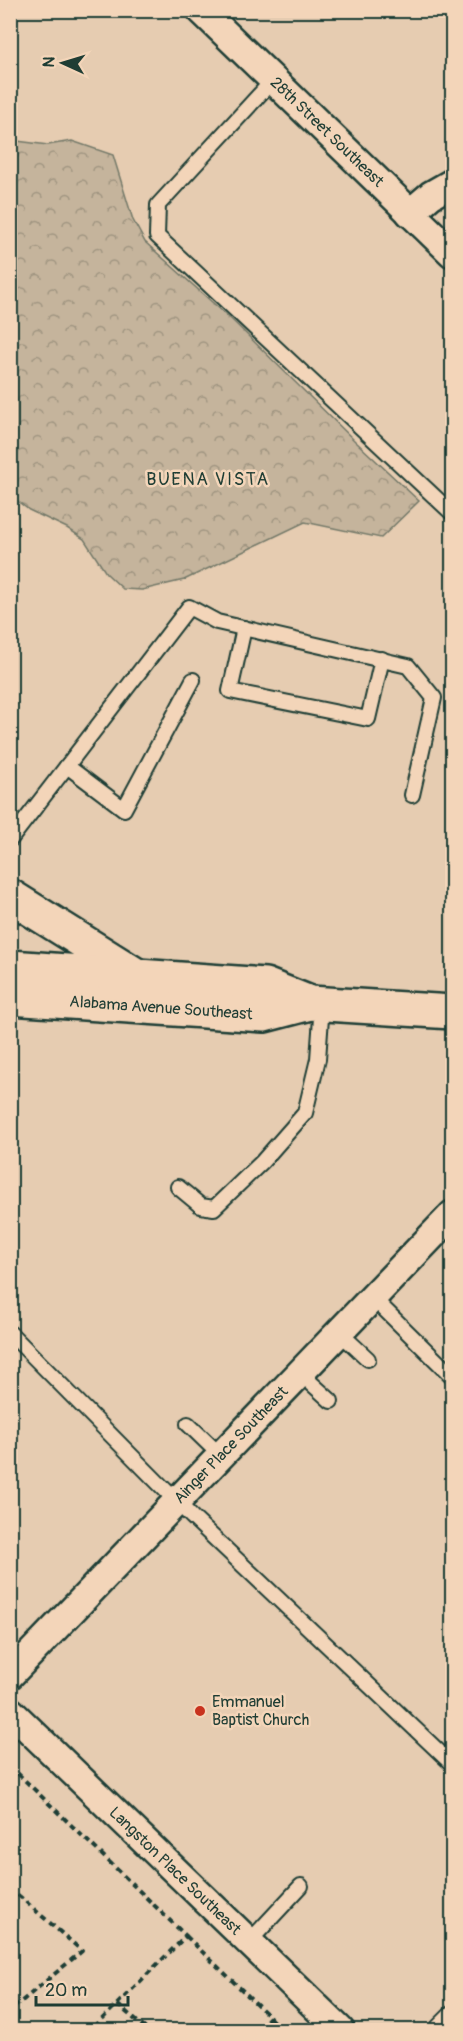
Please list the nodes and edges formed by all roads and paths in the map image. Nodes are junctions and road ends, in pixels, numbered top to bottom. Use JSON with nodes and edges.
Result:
{"nodes":[{"id":1,"x":201,"y":10,"type":"edge"},
{"id":2,"x":273,"y":80,"type":"junction"},
{"id":3,"x":453,"y":183,"type":"edge"},
{"id":4,"x":410,"y":213,"type":"junction"},
{"id":5,"x":453,"y":253,"type":"edge"},
{"id":6,"x":453,"y":513,"type":"edge"},
{"id":7,"x":244,"y":628,"type":"junction"},
{"id":8,"x":382,"y":659,"type":"junction"},
{"id":9,"x":192,"y":680,"type":"dead end"},
{"id":10,"x":67,"y":766,"type":"junction"},
{"id":11,"x":412,"y":795,"type":"dead end"},
{"id":12,"x":10,"y":840,"type":"edge"},
{"id":13,"x":10,"y":896,"type":"edge"},
{"id":14,"x":10,"y":967,"type":"edge"},
{"id":15,"x":137,"y":976,"type":"junction"},
{"id":16,"x":10,"y":998,"type":"edge"},
{"id":17,"x":316,"y":1003,"type":"junction"},
{"id":18,"x":453,"y":1012,"type":"edge"},
{"id":19,"x":178,"y":1187,"type":"dead end"},
{"id":20,"x":453,"y":1215,"type":"edge"},
{"id":21,"x":373,"y":1298,"type":"junction"},
{"id":22,"x":10,"y":1333,"type":"edge"},
{"id":23,"x":340,"y":1333,"type":"junction"},
{"id":24,"x":368,"y":1359,"type":"dead end"},
{"id":25,"x":300,"y":1373,"type":"junction"},
{"id":26,"x":453,"y":1376,"type":"edge"},
{"id":27,"x":331,"y":1401,"type":"dead end"},
{"id":28,"x":188,"y":1424,"type":"dead end"},
{"id":29,"x":221,"y":1456,"type":"junction"},
{"id":30,"x":177,"y":1502,"type":"junction"},
{"id":31,"x":10,"y":1675,"type":"edge"},
{"id":32,"x":10,"y":1711,"type":"edge"},
{"id":33,"x":453,"y":1764,"type":"edge"},
{"id":34,"x":10,"y":1766,"type":"edge"},
{"id":35,"x":301,"y":1886,"type":"dead end"},
{"id":36,"x":10,"y":1888,"type":"edge"},
{"id":37,"x":186,"y":1936,"type":"junction"},
{"id":38,"x":248,"y":1943,"type":"junction"},
{"id":39,"x":117,"y":2004,"type":"junction"},
{"id":40,"x":10,"y":2011,"type":"edge"},
{"id":41,"x":453,"y":2013,"type":"edge"},
{"id":42,"x":270,"y":2018,"type":"junction"},
{"id":43,"x":91,"y":2031,"type":"edge"},
{"id":44,"x":147,"y":2031,"type":"edge"},
{"id":45,"x":257,"y":2031,"type":"edge"},
{"id":46,"x":281,"y":2031,"type":"edge"},
{"id":47,"x":340,"y":2031,"type":"edge"},
{"id":48,"x":435,"y":2031,"type":"edge"}],
"edges":[{"from":1,"to":2,"type":"street","name":"28th Street Southeast"},
{"from":2,"to":4,"type":"street","name":"28th Street Southeast"},
{"from":2,"to":6,"type":"lane"},
{"from":3,"to":4,"type":"street"},
{"from":4,"to":5,"type":"street","name":"28th Street Southeast"},
{"from":7,"to":8,"type":"lane"},
{"from":7,"to":8,"type":"lane"},
{"from":7,"to":10,"type":"lane"},
{"from":8,"to":11,"type":"lane"},
{"from":9,"to":10,"type":"lane"},
{"from":10,"to":12,"type":"lane"},
{"from":13,"to":15,"type":"main road","name":"Alabama Avenue Southeast"},
{"from":14,"to":15,"type":"main road","name":"Alabama Avenue Southeast"},
{"from":15,"to":17,"type":"main road","name":"Alabama Avenue Southeast"},
{"from":16,"to":17,"type":"main road","name":"Alabama Avenue Southeast"},
{"from":17,"to":18,"type":"main road","name":"Alabama Avenue Southeast"},
{"from":17,"to":19,"type":"lane"},
{"from":20,"to":21,"type":"street","name":"Ainger Place Southeast"},
{"from":21,"to":23,"type":"street","name":"Ainger Place Southeast"},
{"from":21,"to":26,"type":"lane"},
{"from":22,"to":30,"type":"lane"},
{"from":23,"to":24,"type":"lane"},
{"from":23,"to":25,"type":"street","name":"Ainger Place Southeast"},
{"from":25,"to":27,"type":"lane"},
{"from":25,"to":29,"type":"street","name":"Ainger Place Southeast"},
{"from":28,"to":29,"type":"lane"},
{"from":29,"to":30,"type":"street","name":"Ainger Place Southeast"},
{"from":30,"to":31,"type":"street","name":"Ainger Place Southeast"},
{"from":30,"to":33,"type":"lane"},
{"from":32,"to":38,"type":"street","name":"Langston Place Southeast"},
{"from":34,"to":37,"type":"path"},
{"from":35,"to":38,"type":"lane"},
{"from":36,"to":40,"type":"path"},
{"from":37,"to":39,"type":"path"},
{"from":37,"to":42,"type":"path"},
{"from":38,"to":47,"type":"street","name":"Langston Place Southeast"},
{"from":39,"to":43,"type":"path"},
{"from":39,"to":44,"type":"path"},
{"from":41,"to":48,"type":"lane"},
{"from":42,"to":45,"type":"path"},
{"from":42,"to":46,"type":"path"}]}
